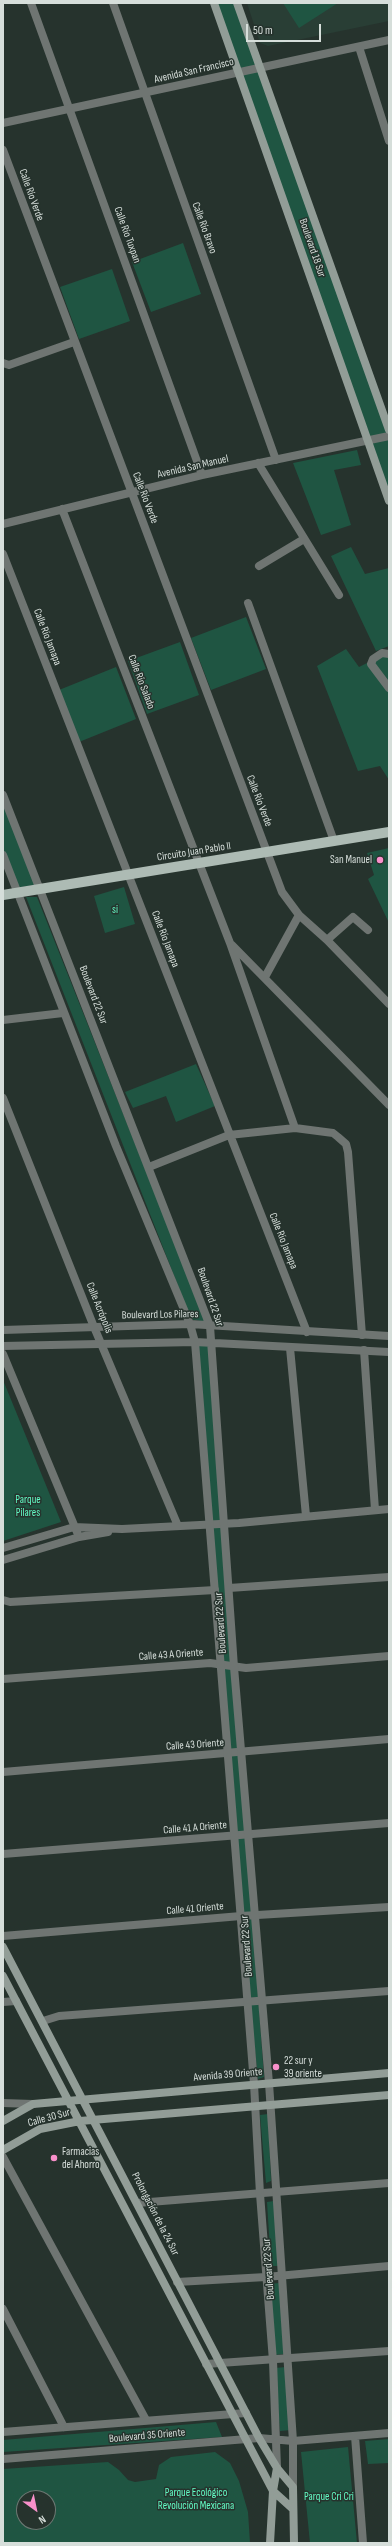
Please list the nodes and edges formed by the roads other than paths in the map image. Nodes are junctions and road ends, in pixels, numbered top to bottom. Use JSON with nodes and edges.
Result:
{"nodes":[{"id":1,"x":31,"y":3,"type":"edge"},
{"id":2,"x":113,"y":3,"type":"edge"},
{"id":3,"x":214,"y":3,"type":"edge"},
{"id":4,"x":237,"y":3,"type":"edge"},
{"id":5,"x":389,"y":40,"type":"edge"},
{"id":6,"x":359,"y":47,"type":"junction"},
{"id":7,"x":259,"y":67,"type":"junction"},
{"id":8,"x":238,"y":72,"type":"junction"},
{"id":9,"x":144,"y":93,"type":"junction"},
{"id":10,"x":69,"y":108,"type":"junction"},
{"id":11,"x":3,"y":123,"type":"edge"},
{"id":12,"x":389,"y":141,"type":"edge"},
{"id":13,"x":3,"y":150,"type":"edge"},
{"id":14,"x":74,"y":342,"type":"junction"},
{"id":15,"x":3,"y":364,"type":"edge"},
{"id":16,"x":389,"y":430,"type":"edge"},
{"id":17,"x":389,"y":436,"type":"edge"},
{"id":18,"x":369,"y":441,"type":"junction"},
{"id":19,"x":276,"y":460,"type":"junction"},
{"id":20,"x":258,"y":463,"type":"junction"},
{"id":21,"x":202,"y":475,"type":"junction"},
{"id":22,"x":131,"y":493,"type":"junction"},
{"id":23,"x":388,"y":498,"type":"edge"},
{"id":24,"x":62,"y":509,"type":"junction"},
{"id":25,"x":3,"y":524,"type":"edge"},
{"id":26,"x":304,"y":539,"type":"junction"},
{"id":27,"x":3,"y":554,"type":"edge"},
{"id":28,"x":259,"y":566,"type":"dead end"},
{"id":29,"x":338,"y":595,"type":"dead end"},
{"id":30,"x":248,"y":603,"type":"dead end"},
{"id":31,"x":389,"y":654,"type":"edge"},
{"id":32,"x":389,"y":688,"type":"edge"},
{"id":33,"x":3,"y":795,"type":"edge"},
{"id":34,"x":389,"y":832,"type":"edge"},
{"id":35,"x":334,"y":841,"type":"junction"},
{"id":36,"x":267,"y":853,"type":"junction"},
{"id":37,"x":3,"y":855,"type":"edge"},
{"id":38,"x":199,"y":863,"type":"junction"},
{"id":39,"x":128,"y":875,"type":"junction"},
{"id":40,"x":40,"y":890,"type":"junction"},
{"id":41,"x":18,"y":893,"type":"junction"},
{"id":42,"x":3,"y":895,"type":"edge"},
{"id":43,"x":299,"y":915,"type":"junction"},
{"id":44,"x":368,"y":930,"type":"dead end"},
{"id":45,"x":327,"y":940,"type":"junction"},
{"id":46,"x":230,"y":943,"type":"junction"},
{"id":47,"x":265,"y":977,"type":"junction"},
{"id":48,"x":389,"y":1004,"type":"edge"},
{"id":49,"x":63,"y":1013,"type":"junction"},
{"id":50,"x":3,"y":1020,"type":"edge"},
{"id":51,"x":3,"y":1098,"type":"edge"},
{"id":52,"x":389,"y":1105,"type":"edge"},
{"id":53,"x":295,"y":1128,"type":"junction"},
{"id":54,"x":229,"y":1136,"type":"junction"},
{"id":55,"x":148,"y":1167,"type":"junction"},
{"id":56,"x":190,"y":1324,"type":"junction"},
{"id":57,"x":210,"y":1326,"type":"junction"},
{"id":58,"x":94,"y":1327,"type":"junction"},
{"id":59,"x":3,"y":1330,"type":"edge"},
{"id":60,"x":307,"y":1332,"type":"junction"},
{"id":61,"x":362,"y":1335,"type":"junction"},
{"id":62,"x":389,"y":1336,"type":"edge"},
{"id":63,"x":195,"y":1342,"type":"junction"},
{"id":64,"x":212,"y":1342,"type":"junction"},
{"id":65,"x":101,"y":1343,"type":"junction"},
{"id":66,"x":3,"y":1346,"type":"edge"},
{"id":67,"x":290,"y":1348,"type":"junction"},
{"id":68,"x":364,"y":1350,"type":"junction"},
{"id":69,"x":389,"y":1352,"type":"edge"},
{"id":70,"x":3,"y":1354,"type":"edge"},
{"id":71,"x":389,"y":1509,"type":"edge"},
{"id":72,"x":375,"y":1510,"type":"junction"},
{"id":73,"x":306,"y":1516,"type":"junction"},
{"id":74,"x":225,"y":1524,"type":"junction"},
{"id":75,"x":210,"y":1525,"type":"junction"},
{"id":76,"x":178,"y":1526,"type":"junction"},
{"id":77,"x":74,"y":1527,"type":"junction"},
{"id":78,"x":122,"y":1529,"type":"junction"},
{"id":79,"x":79,"y":1537,"type":"junction"},
{"id":80,"x":3,"y":1548,"type":"edge"},
{"id":81,"x":3,"y":1560,"type":"edge"},
{"id":82,"x":389,"y":1577,"type":"edge"},
{"id":83,"x":229,"y":1588,"type":"junction"},
{"id":84,"x":215,"y":1590,"type":"junction"},
{"id":85,"x":3,"y":1600,"type":"edge"},
{"id":86,"x":389,"y":1656,"type":"edge"},
{"id":87,"x":220,"y":1664,"type":"junction"},
{"id":88,"x":234,"y":1666,"type":"junction"},
{"id":89,"x":3,"y":1679,"type":"edge"},
{"id":90,"x":389,"y":1739,"type":"edge"},
{"id":91,"x":243,"y":1753,"type":"junction"},
{"id":92,"x":228,"y":1754,"type":"junction"},
{"id":93,"x":3,"y":1772,"type":"edge"},
{"id":94,"x":389,"y":1823,"type":"edge"},
{"id":95,"x":249,"y":1835,"type":"junction"},
{"id":96,"x":234,"y":1836,"type":"junction"},
{"id":97,"x":3,"y":1854,"type":"edge"},
{"id":98,"x":389,"y":1907,"type":"edge"},
{"id":99,"x":256,"y":1915,"type":"junction"},
{"id":100,"x":241,"y":1916,"type":"junction"},
{"id":101,"x":3,"y":1936,"type":"edge"},
{"id":102,"x":3,"y":1947,"type":"edge"},
{"id":103,"x":3,"y":1976,"type":"edge"},
{"id":104,"x":389,"y":1991,"type":"edge"},
{"id":105,"x":262,"y":2000,"type":"junction"},
{"id":106,"x":16,"y":2001,"type":"junction"},
{"id":107,"x":247,"y":2001,"type":"junction"},
{"id":108,"x":3,"y":2002,"type":"edge"},
{"id":109,"x":42,"y":2021,"type":"junction"},
{"id":110,"x":389,"y":2073,"type":"edge"},
{"id":111,"x":269,"y":2083,"type":"junction"},
{"id":112,"x":254,"y":2084,"type":"junction"},
{"id":113,"x":389,"y":2095,"type":"edge"},
{"id":114,"x":83,"y":2099,"type":"junction"},
{"id":115,"x":70,"y":2101,"type":"junction"},
{"id":116,"x":3,"y":2103,"type":"edge"},
{"id":117,"x":33,"y":2104,"type":"junction"},
{"id":118,"x":270,"y":2105,"type":"junction"},
{"id":119,"x":255,"y":2106,"type":"junction"},
{"id":120,"x":94,"y":2119,"type":"junction"},
{"id":121,"x":3,"y":2121,"type":"edge"},
{"id":122,"x":80,"y":2121,"type":"junction"},
{"id":123,"x":3,"y":2150,"type":"edge"},
{"id":124,"x":3,"y":2157,"type":"edge"},
{"id":125,"x":389,"y":2183,"type":"edge"},
{"id":126,"x":275,"y":2192,"type":"junction"},
{"id":127,"x":260,"y":2194,"type":"junction"},
{"id":128,"x":137,"y":2203,"type":"junction"},
{"id":129,"x":389,"y":2266,"type":"edge"},
{"id":130,"x":281,"y":2276,"type":"junction"},
{"id":131,"x":266,"y":2277,"type":"junction"},
{"id":132,"x":177,"y":2282,"type":"junction"},
{"id":133,"x":3,"y":2309,"type":"edge"},
{"id":134,"x":389,"y":2351,"type":"edge"},
{"id":135,"x":273,"y":2360,"type":"junction"},
{"id":136,"x":287,"y":2360,"type":"junction"},
{"id":137,"x":220,"y":2363,"type":"junction"},
{"id":138,"x":206,"y":2364,"type":"junction"},
{"id":139,"x":246,"y":2413,"type":"junction"},
{"id":140,"x":232,"y":2415,"type":"junction"},
{"id":141,"x":146,"y":2420,"type":"junction"},
{"id":142,"x":64,"y":2427,"type":"junction"},
{"id":143,"x":3,"y":2432,"type":"edge"},
{"id":144,"x":389,"y":2434,"type":"edge"},
{"id":145,"x":355,"y":2436,"type":"junction"},
{"id":146,"x":245,"y":2438,"type":"junction"},
{"id":147,"x":259,"y":2438,"type":"junction"},
{"id":148,"x":277,"y":2439,"type":"junction"},
{"id":149,"x":293,"y":2441,"type":"junction"},
{"id":150,"x":3,"y":2459,"type":"edge"},
{"id":151,"x":278,"y":2468,"type":"junction"},
{"id":152,"x":293,"y":2486,"type":"junction"},
{"id":153,"x":273,"y":2491,"type":"junction"},
{"id":154,"x":294,"y":2509,"type":"junction"},
{"id":155,"x":270,"y":2543,"type":"edge"},
{"id":156,"x":294,"y":2543,"type":"edge"},
{"id":157,"x":363,"y":2543,"type":"edge"}],
"edges":[{"from":1,"to":10,"type":"street","name":"Calle Río Tuxpan"},
{"from":2,"to":9,"type":"street","name":"Calle Río Bravo"},
{"from":3,"to":8,"type":"main road","name":"Boulevard 18 Sur"},
{"from":4,"to":7,"type":"main road","name":"Boulevard 18 Sur"},
{"from":5,"to":6,"type":"street","name":"Avenida San Francisco"},
{"from":6,"to":7,"type":"street","name":"Avenida San Francisco"},
{"from":6,"to":12,"type":"street"},
{"from":7,"to":8,"type":"street","name":"Avenida San Francisco"},
{"from":7,"to":16,"type":"main road","name":"Boulevard 18 Sur"},
{"from":8,"to":9,"type":"street","name":"Avenida San Francisco"},
{"from":8,"to":18,"type":"main road","name":"Boulevard 18 Sur"},
{"from":9,"to":10,"type":"street","name":"Avenida San Francisco"},
{"from":9,"to":19,"type":"street","name":"Calle Río Bravo"},
{"from":10,"to":11,"type":"street","name":"Avenida San Francisco"},
{"from":10,"to":21,"type":"street","name":"Calle Río Tuxpan"},
{"from":13,"to":14,"type":"street","name":"Calle Río Verde"},
{"from":14,"to":15,"type":"street"},
{"from":14,"to":22,"type":"street","name":"Calle Río Verde"},
{"from":17,"to":18,"type":"street","name":"Avenida San Manuel"},
{"from":18,"to":19,"type":"street","name":"Avenida San Manuel"},
{"from":18,"to":23,"type":"main road","name":"Boulevard 18 Sur"},
{"from":19,"to":20,"type":"street","name":"Avenida San Manuel"},
{"from":20,"to":21,"type":"street","name":"Avenida San Manuel"},
{"from":20,"to":26,"type":"street"},
{"from":21,"to":22,"type":"street","name":"Avenida San Manuel"},
{"from":22,"to":24,"type":"street","name":"Avenida San Manuel"},
{"from":22,"to":36,"type":"street","name":"Calle Río Verde"},
{"from":24,"to":25,"type":"street","name":"Avenida San Manuel"},
{"from":24,"to":38,"type":"street","name":"Calle Río Salado"},
{"from":26,"to":28,"type":"street"},
{"from":26,"to":29,"type":"street"},
{"from":27,"to":39,"type":"street","name":"Calle Río Jamapa"},
{"from":30,"to":35,"type":"street"},
{"from":31,"to":32,"type":"street"},
{"from":33,"to":40,"type":"street","name":"Boulevard 22 Sur"},
{"from":34,"to":35,"type":"main road","name":"Circuito Juan Pablo II"},
{"from":35,"to":36,"type":"main road","name":"Circuito Juan Pablo II"},
{"from":36,"to":38,"type":"main road","name":"Circuito Juan Pablo II"},
{"from":36,"to":43,"type":"street","name":"Calle Río Verde"},
{"from":37,"to":41,"type":"street","name":"Boulevard 22 Sur"},
{"from":38,"to":39,"type":"main road","name":"Circuito Juan Pablo II"},
{"from":38,"to":46,"type":"street","name":"Calle Río Salado"},
{"from":39,"to":40,"type":"main road","name":"Circuito Juan Pablo II"},
{"from":39,"to":54,"type":"street","name":"Calle Río Jamapa"},
{"from":40,"to":41,"type":"main road","name":"Circuito Juan Pablo II"},
{"from":40,"to":55,"type":"street","name":"Boulevard 22 Sur"},
{"from":41,"to":42,"type":"main road","name":"Circuito Juan Pablo II"},
{"from":41,"to":49,"type":"street","name":"Boulevard 22 Sur"},
{"from":43,"to":45,"type":"street","name":"Calle Río Verde"},
{"from":43,"to":47,"type":"street"},
{"from":44,"to":45,"type":"street"},
{"from":45,"to":48,"type":"street","name":"Calle Río Verde"},
{"from":46,"to":47,"type":"street"},
{"from":46,"to":53,"type":"street"},
{"from":47,"to":52,"type":"street"},
{"from":49,"to":50,"type":"street"},
{"from":49,"to":56,"type":"street","name":"Boulevard 22 Sur"},
{"from":51,"to":58,"type":"street","name":"Calle Acrópolis"},
{"from":53,"to":54,"type":"street"},
{"from":53,"to":61,"type":"street"},
{"from":54,"to":55,"type":"street"},
{"from":54,"to":60,"type":"street","name":"Calle Río Jamapa"},
{"from":55,"to":57,"type":"street","name":"Boulevard 22 Sur"},
{"from":56,"to":57,"type":"street","name":"Boulevard Los Pilares"},
{"from":56,"to":58,"type":"street","name":"Boulevard Los Pilares"},
{"from":56,"to":63,"type":"street","name":"Boulevard 22 Sur"},
{"from":57,"to":60,"type":"street","name":"Boulevard Los Pilares"},
{"from":57,"to":64,"type":"street","name":"Boulevard 22 Sur"},
{"from":58,"to":59,"type":"street","name":"Boulevard Los Pilares"},
{"from":58,"to":65,"type":"street","name":"Calle Acrópolis"},
{"from":60,"to":61,"type":"street","name":"Boulevard Los Pilares"},
{"from":61,"to":62,"type":"street","name":"Boulevard Los Pilares"},
{"from":63,"to":64,"type":"street"},
{"from":63,"to":65,"type":"street"},
{"from":63,"to":75,"type":"street","name":"Boulevard 22 Sur"},
{"from":64,"to":67,"type":"street"},
{"from":64,"to":74,"type":"street","name":"Boulevard 22 Sur"},
{"from":65,"to":66,"type":"street"},
{"from":65,"to":76,"type":"street","name":"Calle Acrópolis"},
{"from":67,"to":68,"type":"street"},
{"from":67,"to":73,"type":"street"},
{"from":68,"to":69,"type":"street"},
{"from":68,"to":72,"type":"street"},
{"from":70,"to":77,"type":"street"},
{"from":71,"to":72,"type":"street"},
{"from":72,"to":73,"type":"street"},
{"from":73,"to":74,"type":"street"},
{"from":74,"to":75,"type":"street"},
{"from":74,"to":83,"type":"street","name":"Boulevard 22 Sur"},
{"from":75,"to":76,"type":"street"},
{"from":75,"to":84,"type":"street","name":"Boulevard 22 Sur"},
{"from":76,"to":78,"type":"street"},
{"from":77,"to":78,"type":"street"},
{"from":77,"to":79,"type":"street"},
{"from":77,"to":80,"type":"street"},
{"from":78,"to":79,"type":"street"},
{"from":79,"to":81,"type":"street"},
{"from":82,"to":83,"type":"street"},
{"from":83,"to":88,"type":"street","name":"Boulevard 22 Sur"},
{"from":84,"to":85,"type":"street"},
{"from":84,"to":87,"type":"street","name":"Boulevard 22 Sur"},
{"from":86,"to":88,"type":"street","name":"Calle 43 A Oriente"},
{"from":87,"to":88,"type":"street","name":"Calle 43 A Oriente"},
{"from":87,"to":89,"type":"street","name":"Calle 43 A Oriente"},
{"from":87,"to":92,"type":"street","name":"Boulevard 22 Sur"},
{"from":88,"to":91,"type":"street","name":"Boulevard 22 Sur"},
{"from":90,"to":91,"type":"street","name":"Calle 43 Oriente"},
{"from":91,"to":92,"type":"street","name":"Calle 43 Oriente"},
{"from":91,"to":95,"type":"street","name":"Boulevard 22 Sur"},
{"from":92,"to":93,"type":"street","name":"Calle 43 Oriente"},
{"from":92,"to":96,"type":"street","name":"Boulevard 22 Sur"},
{"from":94,"to":95,"type":"street","name":"Calle 41 A Oriente"},
{"from":95,"to":96,"type":"street","name":"Calle 41 A Oriente"},
{"from":95,"to":99,"type":"street","name":"Boulevard 22 Sur"},
{"from":96,"to":97,"type":"street","name":"Calle 41 A Oriente"},
{"from":96,"to":100,"type":"street","name":"Boulevard 22 Sur"},
{"from":98,"to":99,"type":"street","name":"Calle 41 Oriente"},
{"from":99,"to":100,"type":"street","name":"Calle 41 Oriente"},
{"from":99,"to":105,"type":"street","name":"Boulevard 22 Sur"},
{"from":100,"to":101,"type":"street","name":"Calle 41 Oriente"},
{"from":100,"to":107,"type":"street","name":"Boulevard 22 Sur"},
{"from":102,"to":109,"type":"main road","name":"Prolongación de la 24 Sur"},
{"from":103,"to":106,"type":"main road"},
{"from":104,"to":105,"type":"street"},
{"from":105,"to":107,"type":"street"},
{"from":105,"to":111,"type":"street","name":"Boulevard 22 Sur"},
{"from":106,"to":108,"type":"street"},
{"from":106,"to":115,"type":"main road"},
{"from":107,"to":109,"type":"street"},
{"from":107,"to":112,"type":"street","name":"Boulevard 22 Sur"},
{"from":109,"to":114,"type":"main road","name":"Prolongación de la 24 Sur"},
{"from":110,"to":111,"type":"main road","name":"Avenida 39 Oriente"},
{"from":111,"to":112,"type":"main road","name":"Avenida 39 Oriente"},
{"from":111,"to":118,"type":"street","name":"Boulevard 22 Sur"},
{"from":112,"to":114,"type":"main road","name":"Avenida 39 Oriente"},
{"from":112,"to":119,"type":"street","name":"Boulevard 22 Sur"},
{"from":113,"to":118,"type":"main road"},
{"from":114,"to":115,"type":"main road","name":"Avenida 39 Oriente"},
{"from":114,"to":120,"type":"main road","name":"Prolongación de la 24 Sur"},
{"from":115,"to":117,"type":"main road","name":"Calle 30 Sur"},
{"from":115,"to":122,"type":"main road"},
{"from":116,"to":117,"type":"street"},
{"from":117,"to":121,"type":"main road","name":"Calle 30 Sur"},
{"from":118,"to":119,"type":"main road"},
{"from":118,"to":126,"type":"street","name":"Boulevard 22 Sur"},
{"from":119,"to":120,"type":"main road"},
{"from":119,"to":127,"type":"street","name":"Boulevard 22 Sur"},
{"from":120,"to":122,"type":"main road"},
{"from":120,"to":128,"type":"main road","name":"Prolongación de la 24 Sur"},
{"from":122,"to":123,"type":"main road","name":"Calle 30 Sur"},
{"from":122,"to":138,"type":"main road"},
{"from":124,"to":141,"type":"street"},
{"from":125,"to":126,"type":"street"},
{"from":126,"to":127,"type":"street"},
{"from":126,"to":130,"type":"street","name":"Boulevard 22 Sur"},
{"from":127,"to":128,"type":"street"},
{"from":127,"to":131,"type":"street","name":"Boulevard 22 Sur"},
{"from":128,"to":132,"type":"main road","name":"Prolongación de la 24 Sur"},
{"from":129,"to":130,"type":"street"},
{"from":130,"to":131,"type":"street"},
{"from":130,"to":136,"type":"street","name":"Boulevard 22 Sur"},
{"from":131,"to":132,"type":"street"},
{"from":131,"to":135,"type":"street","name":"Boulevard 22 Sur"},
{"from":132,"to":137,"type":"main road","name":"Prolongación de la 24 Sur"},
{"from":133,"to":142,"type":"street"},
{"from":134,"to":136,"type":"street"},
{"from":135,"to":136,"type":"street"},
{"from":135,"to":137,"type":"street"},
{"from":135,"to":148,"type":"street","name":"Boulevard 22 Sur"},
{"from":136,"to":149,"type":"street","name":"Boulevard 22 Sur"},
{"from":137,"to":138,"type":"street"},
{"from":137,"to":139,"type":"main road","name":"Prolongación de la 24 Sur"},
{"from":138,"to":140,"type":"main road"},
{"from":139,"to":140,"type":"street","name":"Boulevard 35 Oriente"},
{"from":139,"to":147,"type":"main road","name":"Prolongación de la 24 Sur"},
{"from":140,"to":141,"type":"street","name":"Boulevard 35 Oriente"},
{"from":140,"to":146,"type":"main road"},
{"from":141,"to":142,"type":"street","name":"Boulevard 35 Oriente"},
{"from":142,"to":143,"type":"street","name":"Boulevard 35 Oriente"},
{"from":144,"to":145,"type":"street","name":"Boulevard 35 Oriente"},
{"from":145,"to":149,"type":"street","name":"Boulevard 35 Oriente"},
{"from":145,"to":157,"type":"street"},
{"from":146,"to":147,"type":"street","name":"Boulevard 35 Oriente"},
{"from":146,"to":150,"type":"street","name":"Boulevard 35 Oriente"},
{"from":146,"to":153,"type":"main road"},
{"from":147,"to":148,"type":"street","name":"Boulevard 35 Oriente"},
{"from":147,"to":151,"type":"main road","name":"Prolongación de la 24 Sur"},
{"from":148,"to":149,"type":"street","name":"Boulevard 35 Oriente"},
{"from":148,"to":151,"type":"street","name":"Boulevard 22 Sur"},
{"from":149,"to":152,"type":"street","name":"Boulevard 22 Sur"},
{"from":151,"to":152,"type":"main road","name":"Prolongación de la 24 Sur"},
{"from":151,"to":153,"type":"main road","name":"Boulevard 22 Sur"},
{"from":152,"to":154,"type":"main road"},
{"from":153,"to":154,"type":"main road"},
{"from":153,"to":155,"type":"main road","name":"Boulevard 22 Sur"},
{"from":154,"to":156,"type":"main road"}]}
